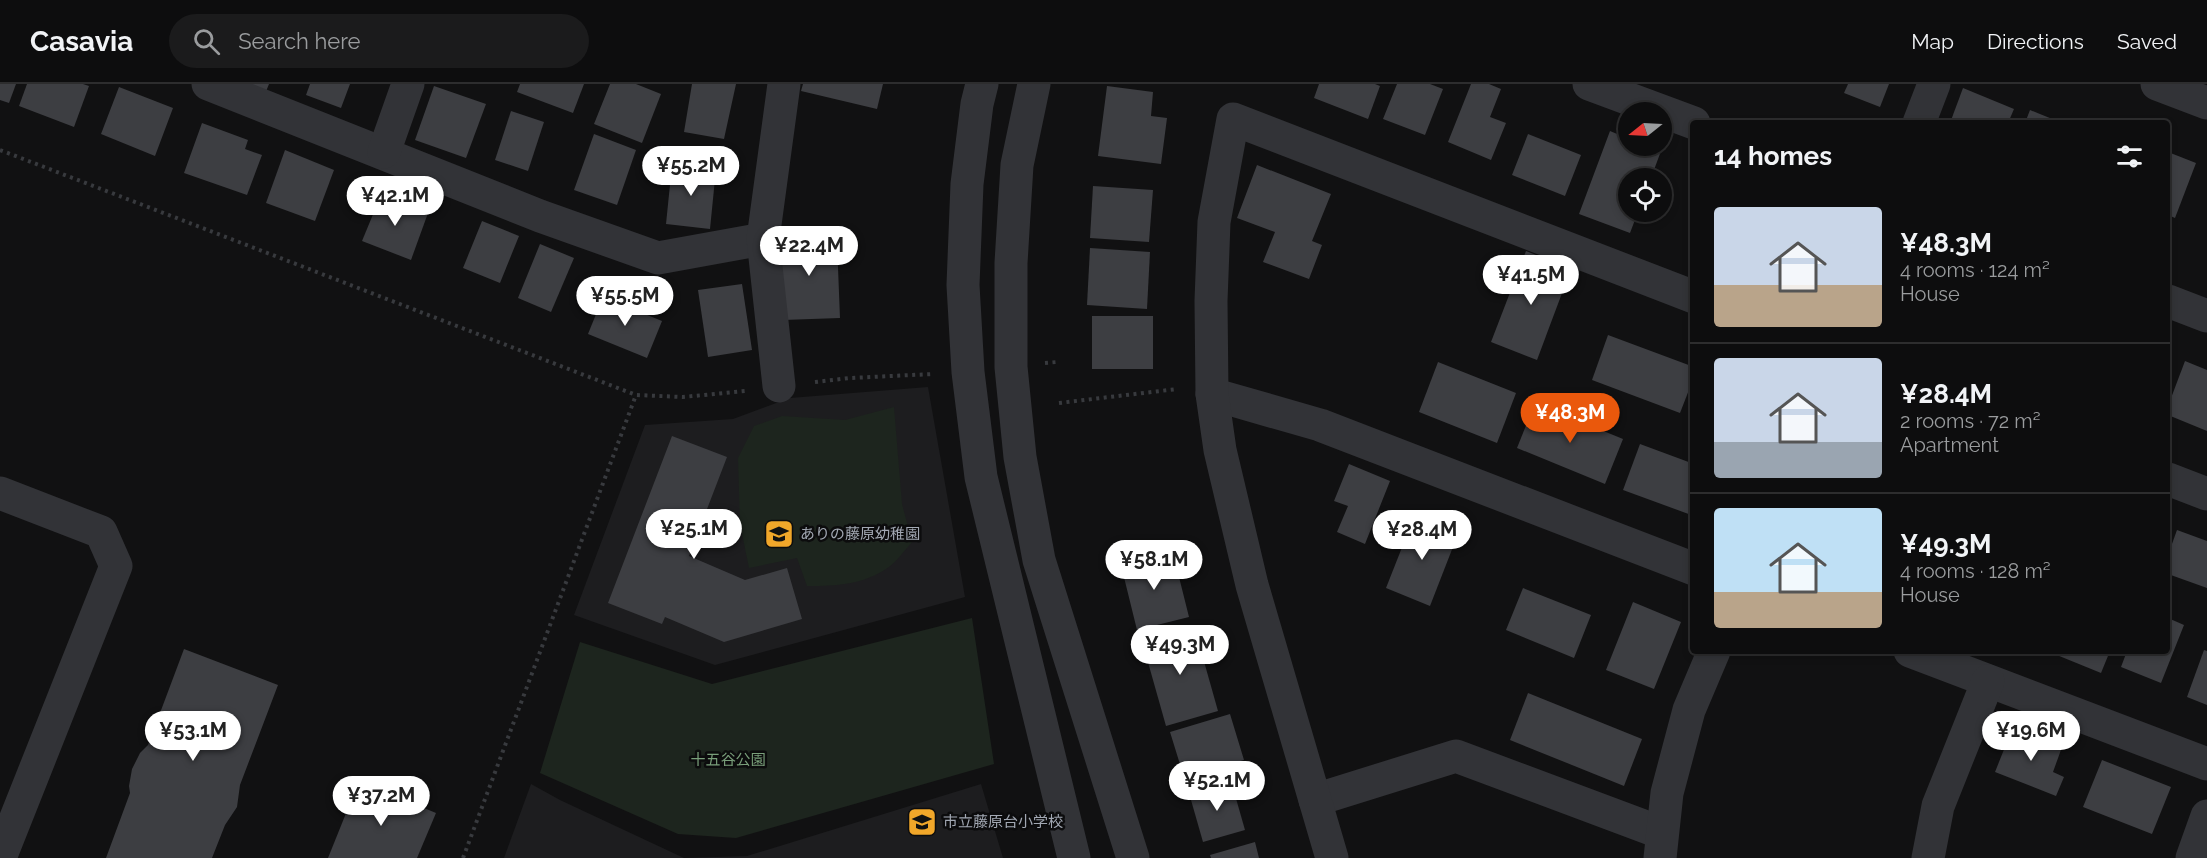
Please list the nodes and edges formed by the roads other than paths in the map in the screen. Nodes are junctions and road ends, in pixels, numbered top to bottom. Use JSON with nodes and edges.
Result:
{"nodes":[{"id":1,"x":208,"y":84,"type":"edge"},
{"id":2,"x":408,"y":84,"type":"edge"},
{"id":3,"x":784,"y":84,"type":"edge"},
{"id":4,"x":982,"y":84,"type":"edge"},
{"id":5,"x":1034,"y":84,"type":"edge"},
{"id":6,"x":1589,"y":84,"type":"edge"},
{"id":7,"x":1934,"y":84,"type":"edge"},
{"id":8,"x":2157,"y":84,"type":"edge"},
{"id":9,"x":2207,"y":103,"type":"edge"},
{"id":10,"x":1920,"y":120,"type":"edge"},
{"id":11,"x":1690,"y":122,"type":"edge"},
{"id":12,"x":384,"y":152,"type":"junction"},
{"id":13,"x":763,"y":239,"type":"junction"},
{"id":14,"x":1690,"y":295,"type":"edge"},
{"id":15,"x":2170,"y":302,"type":"edge"},
{"id":16,"x":2207,"y":316,"type":"edge"},
{"id":17,"x":779,"y":386,"type":"road end"},
{"id":18,"x":1212,"y":394,"type":"junction"},
{"id":19,"x":2170,"y":480,"type":"edge"},
{"id":20,"x":0,"y":493,"type":"edge"},
{"id":21,"x":2207,"y":494,"type":"edge"},
{"id":22,"x":1690,"y":567,"type":"edge"},
{"id":23,"x":1713,"y":654,"type":"edge"},
{"id":24,"x":1918,"y":654,"type":"edge"},
{"id":25,"x":1988,"y":681,"type":"junction"},
{"id":26,"x":2207,"y":764,"type":"edge"},
{"id":27,"x":1315,"y":800,"type":"junction"},
{"id":28,"x":2207,"y":816,"type":"edge"},
{"id":29,"x":1661,"y":845,"type":"edge"},
{"id":30,"x":0,"y":858,"type":"edge"},
{"id":31,"x":1074,"y":858,"type":"edge"},
{"id":32,"x":1133,"y":858,"type":"edge"},
{"id":33,"x":1332,"y":858,"type":"edge"},
{"id":34,"x":1928,"y":858,"type":"edge"},
{"id":35,"x":2192,"y":858,"type":"edge"}],
"edges":[{"from":1,"to":12,"type":"street"},
{"from":2,"to":12,"type":"street"},
{"from":3,"to":13,"type":"street"},
{"from":4,"to":31,"type":"street"},
{"from":5,"to":32,"type":"street"},
{"from":6,"to":11,"type":"street"},
{"from":7,"to":10,"type":"street"},
{"from":8,"to":9,"type":"street"},
{"from":12,"to":13,"type":"street"},
{"from":13,"to":17,"type":"street"},
{"from":14,"to":18,"type":"street"},
{"from":15,"to":16,"type":"street"},
{"from":18,"to":22,"type":"street"},
{"from":18,"to":27,"type":"street"},
{"from":19,"to":21,"type":"street"},
{"from":20,"to":30,"type":"street"},
{"from":23,"to":29,"type":"street"},
{"from":24,"to":25,"type":"street"},
{"from":25,"to":26,"type":"street"},
{"from":25,"to":34,"type":"street"},
{"from":27,"to":29,"type":"street"},
{"from":27,"to":33,"type":"street"},
{"from":28,"to":35,"type":"street"}]}
